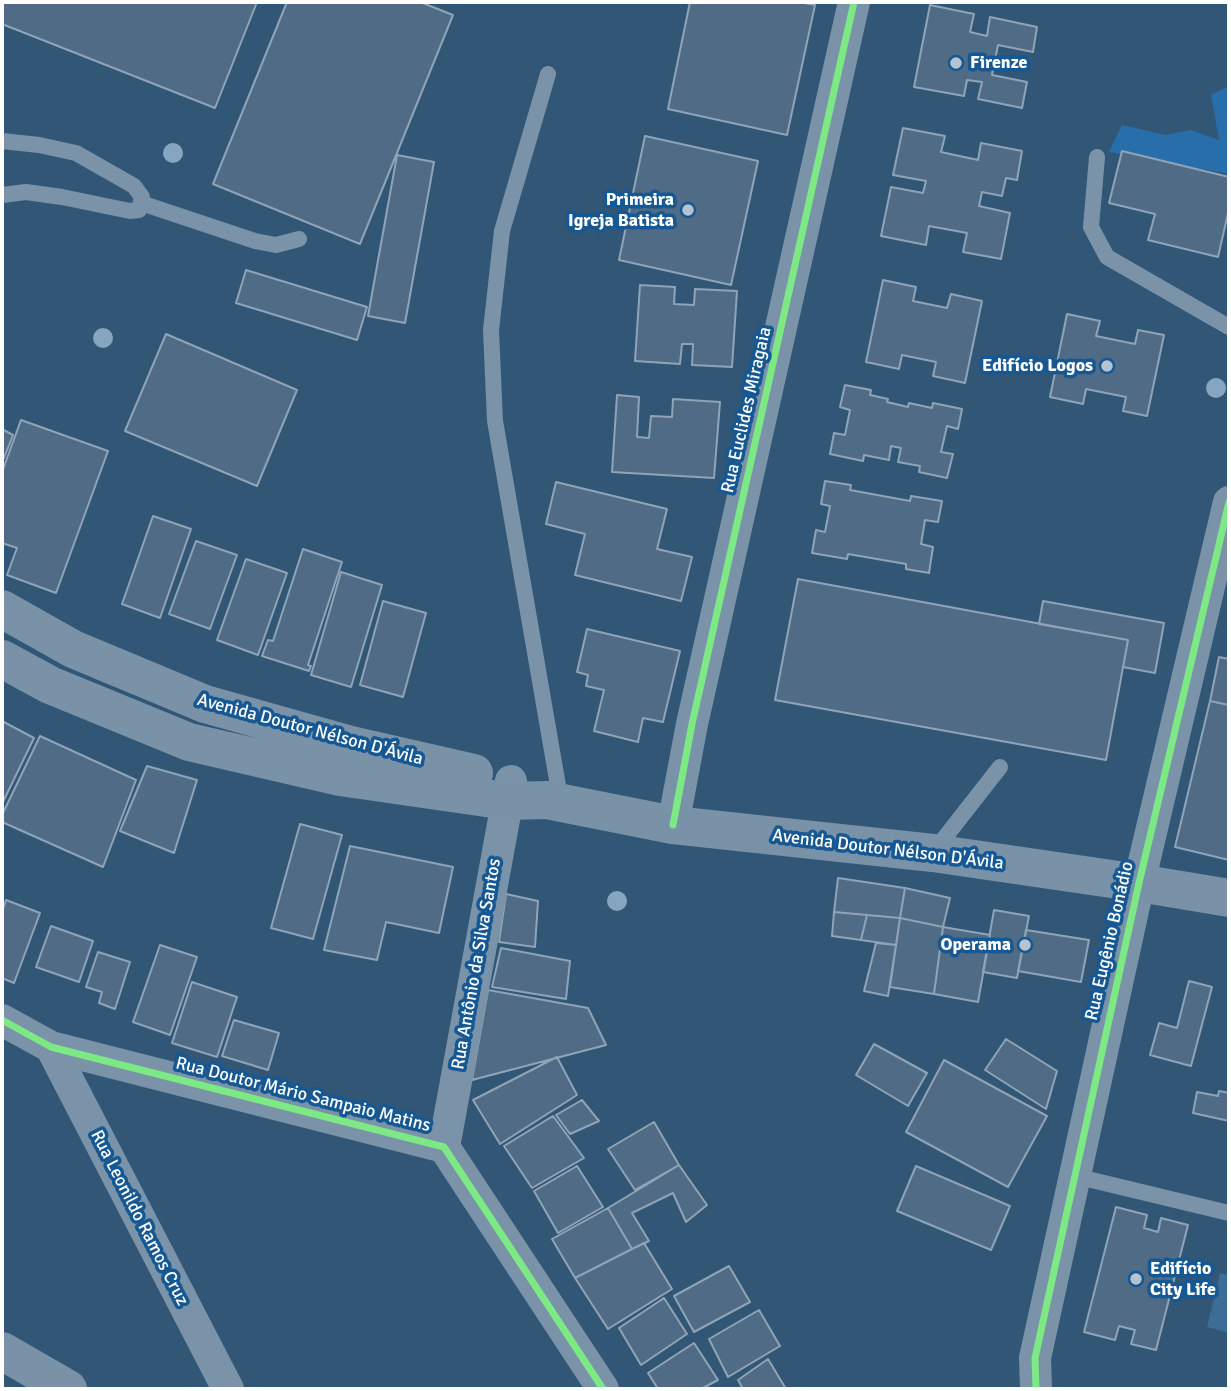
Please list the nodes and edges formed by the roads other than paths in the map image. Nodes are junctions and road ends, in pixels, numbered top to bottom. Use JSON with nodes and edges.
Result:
{"nodes":[{"id":1,"x":855,"y":2,"type":"edge"},
{"id":2,"x":548,"y":74,"type":"dead end"},
{"id":3,"x":2,"y":141,"type":"edge"},
{"id":4,"x":1097,"y":157,"type":"dead end"},
{"id":5,"x":2,"y":195,"type":"edge"},
{"id":6,"x":141,"y":203,"type":"junction"},
{"id":7,"x":299,"y":240,"type":"dead end"},
{"id":8,"x":1229,"y":327,"type":"edge"},
{"id":9,"x":1229,"y":502,"type":"edge"},
{"id":10,"x":2,"y":610,"type":"edge"},
{"id":11,"x":2,"y":659,"type":"edge"},
{"id":12,"x":1000,"y":767,"type":"dead end"},
{"id":13,"x":509,"y":791,"type":"junction"},
{"id":14,"x":554,"y":801,"type":"junction"},
{"id":15,"x":673,"y":825,"type":"junction"},
{"id":16,"x":933,"y":853,"type":"junction"},
{"id":17,"x":1139,"y":883,"type":"junction"},
{"id":18,"x":1229,"y":898,"type":"edge"},
{"id":19,"x":2,"y":1020,"type":"edge"},
{"id":20,"x":51,"y":1047,"type":"junction"},
{"id":21,"x":444,"y":1147,"type":"junction"},
{"id":22,"x":1075,"y":1176,"type":"junction"},
{"id":23,"x":1229,"y":1213,"type":"edge"},
{"id":24,"x":2,"y":1351,"type":"edge"},
{"id":25,"x":68,"y":1389,"type":"edge"},
{"id":26,"x":228,"y":1389,"type":"edge"},
{"id":27,"x":603,"y":1389,"type":"edge"},
{"id":28,"x":1036,"y":1389,"type":"edge"}],
"edges":[{"from":1,"to":15,"type":"street","name":"Rua Euclides Miragaia"},
{"from":2,"to":14,"type":"lane"},
{"from":3,"to":6,"type":"lane"},
{"from":4,"to":8,"type":"lane"},
{"from":5,"to":6,"type":"lane"},
{"from":6,"to":7,"type":"lane"},
{"from":9,"to":17,"type":"street","name":"Rua Eugênio Bonádio"},
{"from":10,"to":13,"type":"main road","name":"Avenida Doutor Nélson D'Ávila"},
{"from":11,"to":13,"type":"main road","name":"Avenida Doutor Nélson D'Ávila"},
{"from":12,"to":16,"type":"lane"},
{"from":13,"to":14,"type":"main road","name":"Avenida Doutor Nélson D'Ávila"},
{"from":13,"to":21,"type":"street","name":"Rua Antônio da Silva Santos"},
{"from":14,"to":15,"type":"main road","name":"Avenida Doutor Nélson D'Ávila"},
{"from":15,"to":16,"type":"main road","name":"Avenida Doutor Nélson D'Ávila"},
{"from":16,"to":17,"type":"main road","name":"Avenida Doutor Nélson D'Ávila"},
{"from":17,"to":18,"type":"main road","name":"Avenida Doutor Nélson D'Ávila"},
{"from":17,"to":22,"type":"street","name":"Rua Eugênio Bonádio"},
{"from":19,"to":20,"type":"street","name":"Rua Doutor Mário Sampaio Matins"},
{"from":20,"to":21,"type":"street","name":"Rua Doutor Mário Sampaio Matins"},
{"from":20,"to":26,"type":"street","name":"Rua Leonildo Ramos Cruz"},
{"from":21,"to":27,"type":"street","name":"Rua Doutor Mário Sampaio Matins"},
{"from":22,"to":23,"type":"lane"},
{"from":22,"to":28,"type":"street","name":"Rua Eugênio Bonádio"},
{"from":24,"to":25,"type":"highway"}]}
